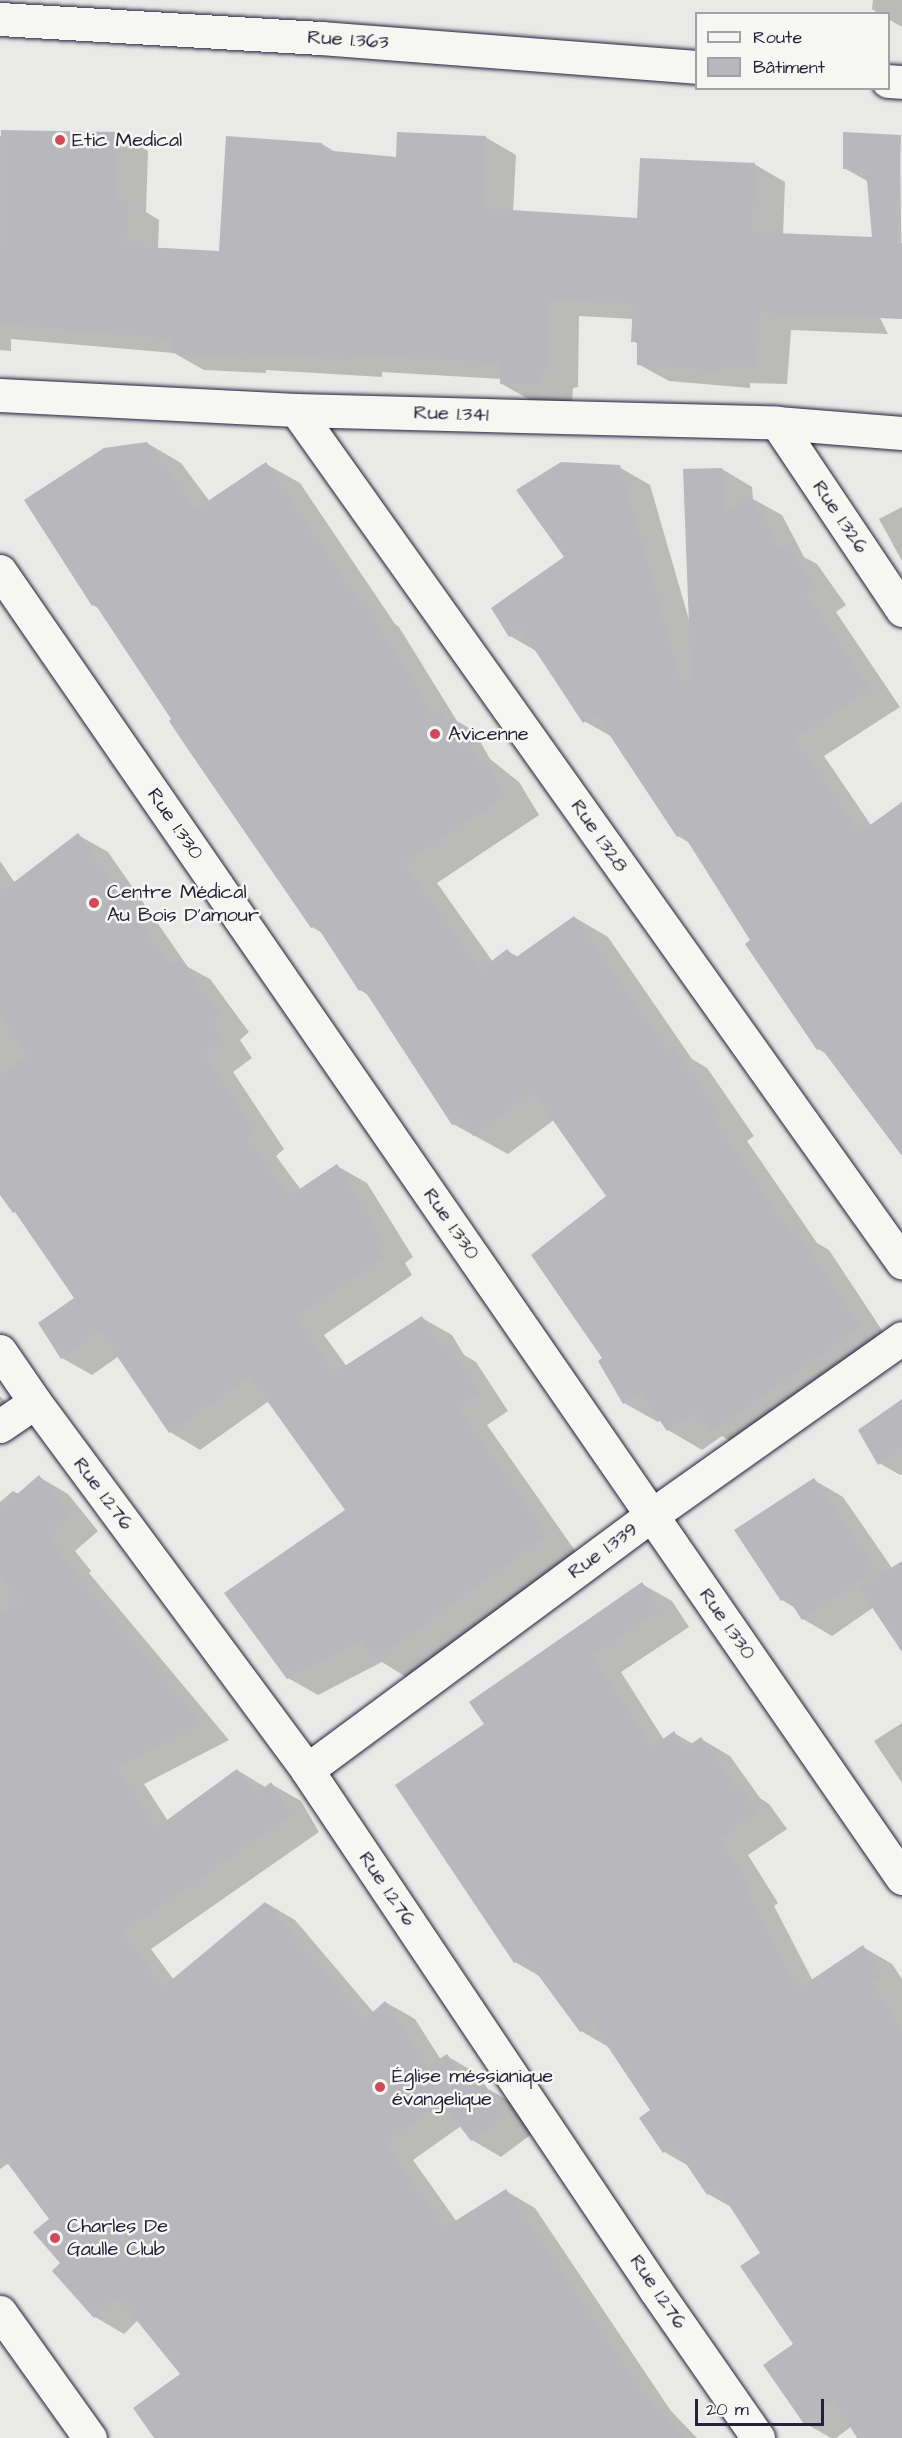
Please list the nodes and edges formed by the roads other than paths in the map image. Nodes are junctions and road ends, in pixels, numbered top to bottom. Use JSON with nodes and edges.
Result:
{"nodes":[{"id":1,"x":0,"y":19,"type":"edge"},
{"id":2,"x":695,"y":67,"type":"edge"},
{"id":3,"x":0,"y":395,"type":"edge"},
{"id":4,"x":296,"y":410,"type":"junction"},
{"id":5,"x":777,"y":423,"type":"junction"},
{"id":6,"x":902,"y":432,"type":"edge"},
{"id":7,"x":0,"y":571,"type":"edge"},
{"id":8,"x":902,"y":610,"type":"edge"},
{"id":9,"x":902,"y":1262,"type":"edge"},
{"id":10,"x":902,"y":1338,"type":"edge"},
{"id":11,"x":0,"y":1351,"type":"edge"},
{"id":12,"x":35,"y":1402,"type":"junction"},
{"id":13,"x":0,"y":1426,"type":"edge"},
{"id":14,"x":652,"y":1515,"type":"junction"},
{"id":15,"x":307,"y":1770,"type":"junction"},
{"id":16,"x":902,"y":1878,"type":"edge"},
{"id":17,"x":0,"y":2312,"type":"edge"},
{"id":18,"x":90,"y":2438,"type":"edge"},
{"id":19,"x":758,"y":2438,"type":"edge"}],
"edges":[{"from":1,"to":2,"type":"street","name":"Rue 1.363"},
{"from":3,"to":4,"type":"street","name":"Rue 1.341"},
{"from":4,"to":5,"type":"street","name":"Rue 1.341"},
{"from":4,"to":9,"type":"street","name":"Rue 1.328"},
{"from":5,"to":6,"type":"street","name":"Rue 1.341"},
{"from":5,"to":8,"type":"street","name":"Rue 1.326"},
{"from":7,"to":14,"type":"street","name":"Rue 1.330"},
{"from":10,"to":14,"type":"street","name":"Rue 1.339"},
{"from":11,"to":12,"type":"street","name":"Rue 1.276"},
{"from":12,"to":13,"type":"street"},
{"from":12,"to":15,"type":"street","name":"Rue 1.276"},
{"from":14,"to":15,"type":"street","name":"Rue 1.339"},
{"from":14,"to":16,"type":"street","name":"Rue 1.330"},
{"from":15,"to":19,"type":"street","name":"Rue 1.276"},
{"from":17,"to":18,"type":"street"}]}
